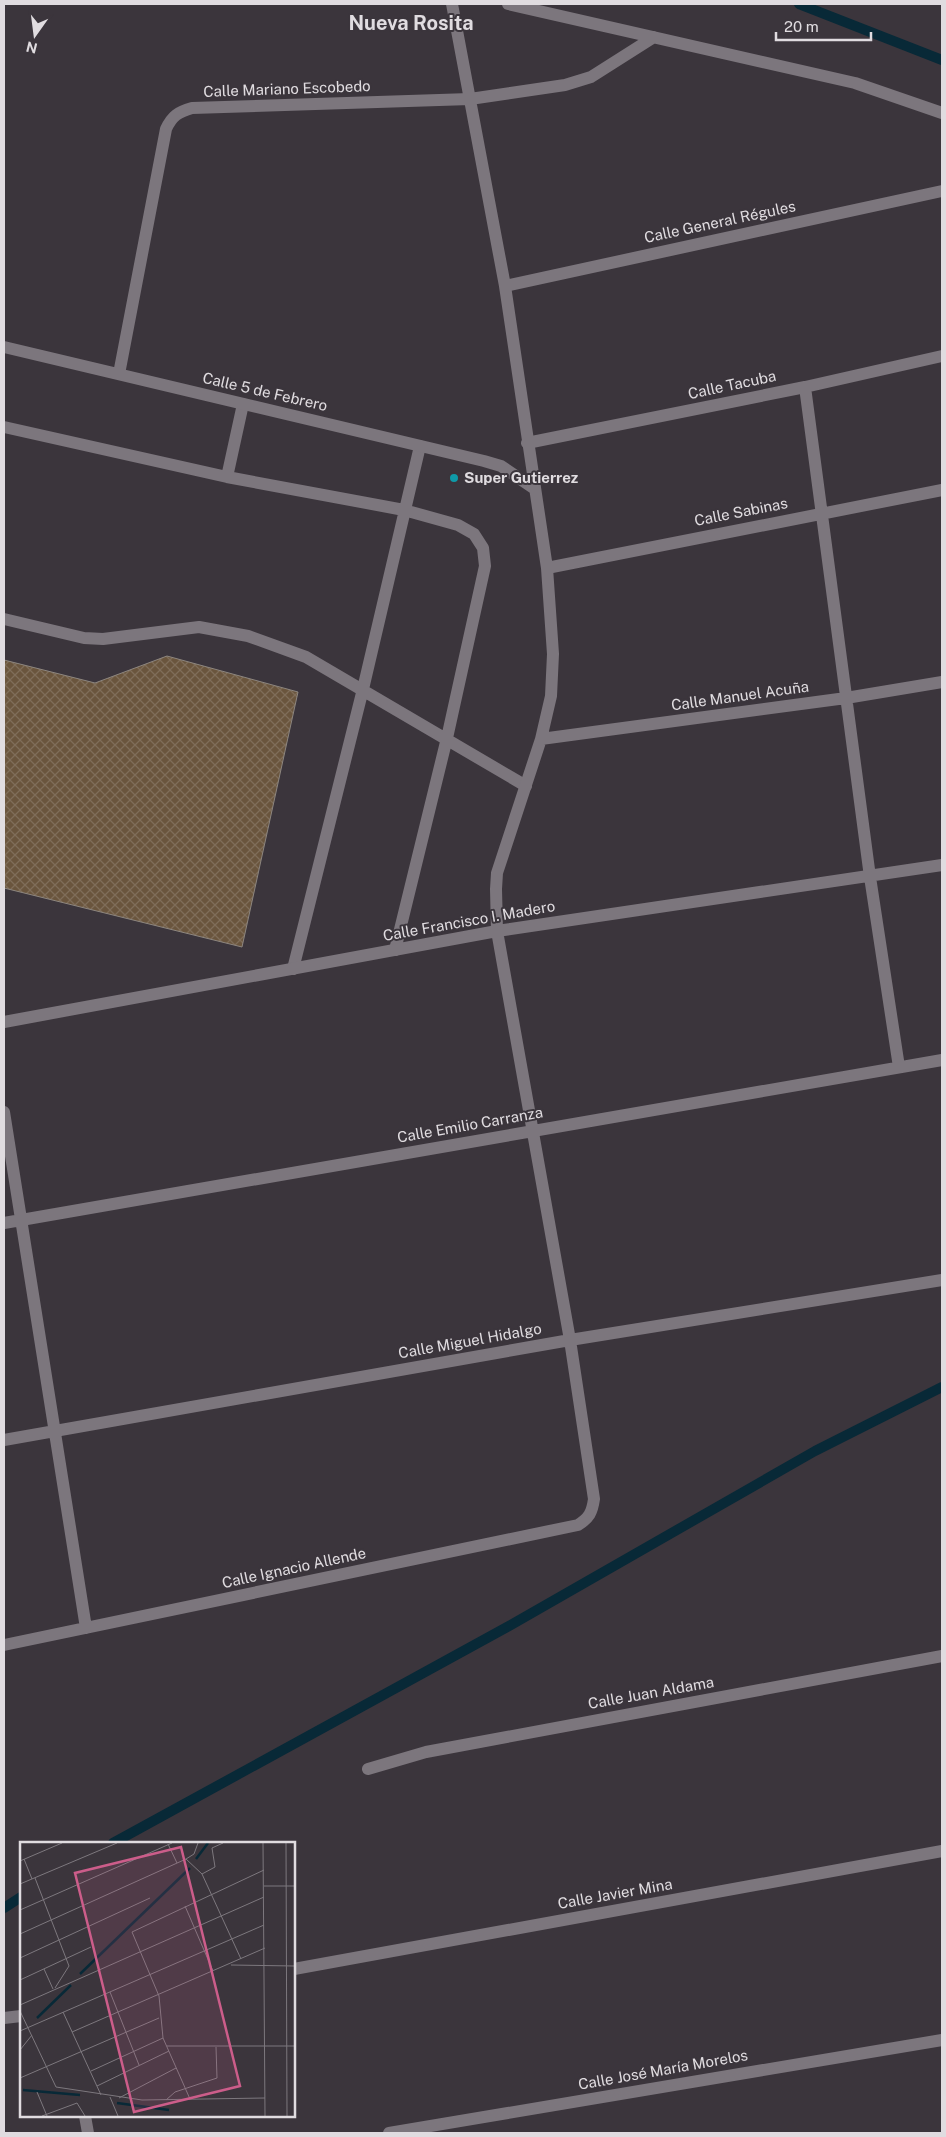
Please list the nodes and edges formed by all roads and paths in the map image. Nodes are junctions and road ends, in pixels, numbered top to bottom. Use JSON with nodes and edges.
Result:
{"nodes":[{"id":1,"x":452,"y":4,"type":"edge"},
{"id":2,"x":508,"y":4,"type":"edge"},
{"id":3,"x":654,"y":36,"type":"junction"},
{"id":4,"x":470,"y":99,"type":"junction"},
{"id":5,"x":942,"y":113,"type":"edge"},
{"id":6,"x":942,"y":191,"type":"edge"},
{"id":7,"x":505,"y":286,"type":"junction"},
{"id":8,"x":4,"y":347,"type":"edge"},
{"id":9,"x":942,"y":356,"type":"edge"},
{"id":10,"x":119,"y":374,"type":"junction"},
{"id":11,"x":805,"y":387,"type":"junction"},
{"id":12,"x":243,"y":404,"type":"junction"},
{"id":13,"x":4,"y":427,"type":"edge"},
{"id":14,"x":528,"y":444,"type":"junction"},
{"id":15,"x":420,"y":446,"type":"junction"},
{"id":16,"x":228,"y":476,"type":"junction"},
{"id":17,"x":535,"y":490,"type":"junction"},
{"id":18,"x":942,"y":490,"type":"edge"},
{"id":19,"x":404,"y":510,"type":"junction"},
{"id":20,"x":821,"y":513,"type":"junction"},
{"id":21,"x":547,"y":568,"type":"junction"},
{"id":22,"x":4,"y":619,"type":"edge"},
{"id":23,"x":942,"y":682,"type":"edge"},
{"id":24,"x":363,"y":689,"type":"junction"},
{"id":25,"x":846,"y":698,"type":"junction"},
{"id":26,"x":447,"y":738,"type":"junction"},
{"id":27,"x":541,"y":739,"type":"junction"},
{"id":28,"x":526,"y":786,"type":"junction"},
{"id":29,"x":942,"y":865,"type":"edge"},
{"id":30,"x":870,"y":876,"type":"junction"},
{"id":31,"x":497,"y":931,"type":"junction"},
{"id":32,"x":395,"y":950,"type":"junction"},
{"id":33,"x":293,"y":969,"type":"junction"},
{"id":34,"x":4,"y":1022,"type":"edge"},
{"id":35,"x":942,"y":1060,"type":"edge"},
{"id":36,"x":899,"y":1067,"type":"junction"},
{"id":37,"x":4,"y":1112,"type":"edge"},
{"id":38,"x":532,"y":1131,"type":"junction"},
{"id":39,"x":21,"y":1220,"type":"junction"},
{"id":40,"x":4,"y":1223,"type":"edge"},
{"id":41,"x":942,"y":1280,"type":"edge"},
{"id":42,"x":570,"y":1340,"type":"junction"},
{"id":43,"x":53,"y":1432,"type":"junction"},
{"id":44,"x":4,"y":1440,"type":"edge"},
{"id":45,"x":86,"y":1628,"type":"junction"},
{"id":46,"x":4,"y":1645,"type":"edge"},
{"id":47,"x":942,"y":1656,"type":"edge"},
{"id":48,"x":368,"y":1769,"type":"dead end"},
{"id":49,"x":942,"y":1851,"type":"edge"},
{"id":50,"x":295,"y":1969,"type":"edge"},
{"id":51,"x":20,"y":2016,"type":"edge"},
{"id":52,"x":4,"y":2018,"type":"edge"},
{"id":53,"x":942,"y":2040,"type":"edge"},
{"id":54,"x":85,"y":2117,"type":"edge"},
{"id":55,"x":88,"y":2133,"type":"edge"},
{"id":56,"x":389,"y":2133,"type":"edge"}],
"edges":[{"from":1,"to":4,"type":"street"},
{"from":2,"to":3,"type":"street"},
{"from":3,"to":4,"type":"street","name":"Calle Mariano Escobedo"},
{"from":3,"to":5,"type":"street"},
{"from":4,"to":7,"type":"street"},
{"from":4,"to":10,"type":"street","name":"Calle Mariano Escobedo"},
{"from":6,"to":7,"type":"street","name":"Calle General Régules"},
{"from":7,"to":14,"type":"street"},
{"from":8,"to":10,"type":"street","name":"Calle 5 de Febrero"},
{"from":9,"to":11,"type":"street","name":"Calle Tacuba"},
{"from":10,"to":12,"type":"street","name":"Calle 5 de Febrero"},
{"from":11,"to":14,"type":"street","name":"Calle Tacuba"},
{"from":11,"to":20,"type":"street"},
{"from":12,"to":15,"type":"street","name":"Calle 5 de Febrero"},
{"from":12,"to":16,"type":"street"},
{"from":13,"to":16,"type":"street"},
{"from":14,"to":17,"type":"street"},
{"from":15,"to":17,"type":"street","name":"Calle 5 de Febrero"},
{"from":15,"to":19,"type":"street"},
{"from":16,"to":19,"type":"street"},
{"from":17,"to":21,"type":"street"},
{"from":18,"to":20,"type":"street","name":"Calle Sabinas"},
{"from":19,"to":24,"type":"street"},
{"from":19,"to":26,"type":"street"},
{"from":20,"to":21,"type":"street","name":"Calle Sabinas"},
{"from":20,"to":25,"type":"street"},
{"from":21,"to":27,"type":"street"},
{"from":22,"to":24,"type":"street"},
{"from":23,"to":25,"type":"street","name":"Calle Manuel Acuña"},
{"from":24,"to":26,"type":"street"},
{"from":24,"to":33,"type":"street"},
{"from":25,"to":27,"type":"street","name":"Calle Manuel Acuña"},
{"from":25,"to":30,"type":"street"},
{"from":26,"to":28,"type":"street"},
{"from":26,"to":32,"type":"street"},
{"from":27,"to":28,"type":"street"},
{"from":28,"to":31,"type":"street"},
{"from":29,"to":30,"type":"street","name":"Calle Francisco I. Madero"},
{"from":30,"to":31,"type":"street","name":"Calle Francisco I. Madero"},
{"from":30,"to":36,"type":"street"},
{"from":31,"to":32,"type":"street","name":"Calle Francisco I. Madero"},
{"from":31,"to":38,"type":"street"},
{"from":32,"to":33,"type":"street","name":"Calle Francisco I. Madero"},
{"from":33,"to":34,"type":"street","name":"Calle Francisco I. Madero"},
{"from":35,"to":36,"type":"street","name":"Calle Emilio Carranza"},
{"from":36,"to":38,"type":"street","name":"Calle Emilio Carranza"},
{"from":37,"to":39,"type":"street"},
{"from":38,"to":39,"type":"street","name":"Calle Emilio Carranza"},
{"from":38,"to":42,"type":"street"},
{"from":39,"to":40,"type":"street","name":"Calle Emilio Carranza"},
{"from":39,"to":43,"type":"street"},
{"from":41,"to":42,"type":"street","name":"Calle Miguel Hidalgo"},
{"from":42,"to":43,"type":"street","name":"Calle Miguel Hidalgo"},
{"from":42,"to":45,"type":"street","name":"Calle Ignacio Allende"},
{"from":43,"to":44,"type":"street","name":"Calle Miguel Hidalgo"},
{"from":43,"to":45,"type":"street"},
{"from":45,"to":46,"type":"street","name":"Calle Ignacio Allende"},
{"from":47,"to":48,"type":"street","name":"Calle Juan Aldama"},
{"from":49,"to":50,"type":"street","name":"Calle Javier Mina"},
{"from":51,"to":52,"type":"street"},
{"from":53,"to":56,"type":"street","name":"Calle José María Morelos"},
{"from":54,"to":55,"type":"street"}]}
